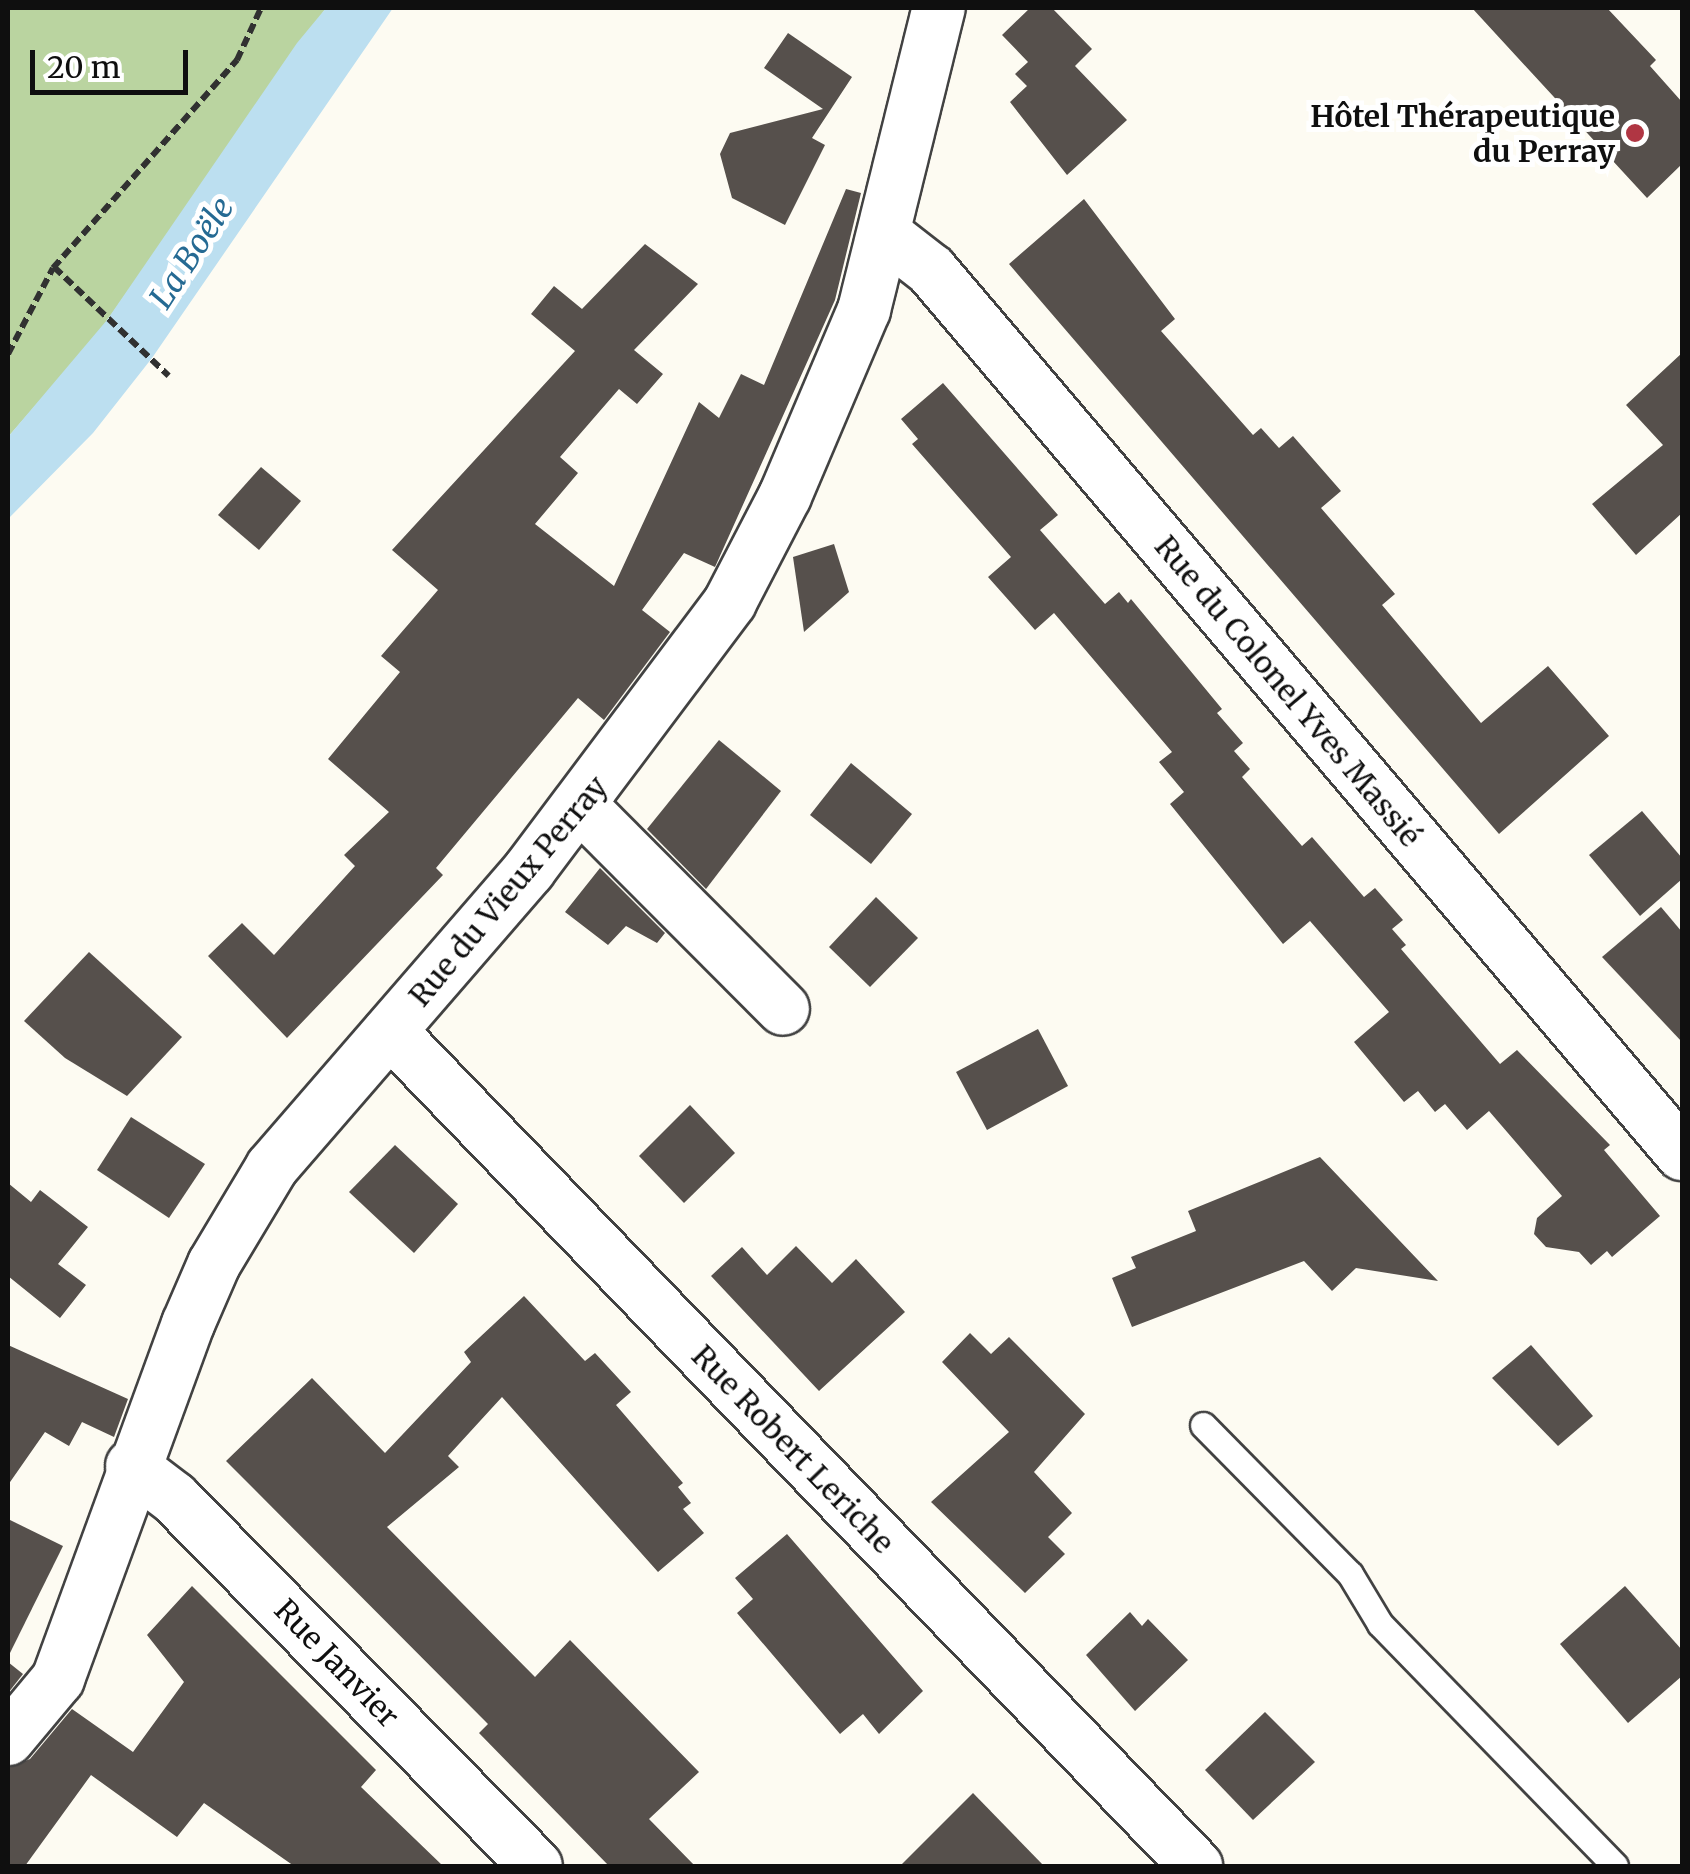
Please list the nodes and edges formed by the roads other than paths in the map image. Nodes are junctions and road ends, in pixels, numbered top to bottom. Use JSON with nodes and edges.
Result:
{"nodes":[{"id":1,"x":939,"y":8,"type":"edge"},
{"id":2,"x":886,"y":235,"type":"junction"},
{"id":3,"x":581,"y":806,"type":"junction"},
{"id":4,"x":783,"y":1009,"type":"dead end"},
{"id":5,"x":390,"y":1031,"type":"junction"},
{"id":6,"x":1682,"y":1154,"type":"edge"},
{"id":7,"x":1203,"y":1425,"type":"dead end"},
{"id":8,"x":132,"y":1466,"type":"junction"},
{"id":9,"x":8,"y":1739,"type":"edge"},
{"id":10,"x":536,"y":1866,"type":"edge"},
{"id":11,"x":1196,"y":1866,"type":"edge"},
{"id":12,"x":1614,"y":1866,"type":"edge"}],
"edges":[{"from":1,"to":2,"type":"street","name":"Rue du Vieux Perray"},
{"from":2,"to":3,"type":"street","name":"Rue du Vieux Perray"},
{"from":2,"to":6,"type":"street","name":"Rue du Colonel Yves Massié"},
{"from":3,"to":4,"type":"street"},
{"from":3,"to":5,"type":"street","name":"Rue du Vieux Perray"},
{"from":5,"to":8,"type":"street","name":"Rue du Vieux Perray"},
{"from":5,"to":11,"type":"street","name":"Rue Robert Leriche"},
{"from":7,"to":12,"type":"lane"},
{"from":8,"to":9,"type":"street","name":"Rue du Vieux Perray"},
{"from":8,"to":10,"type":"street","name":"Rue Janvier"}]}
